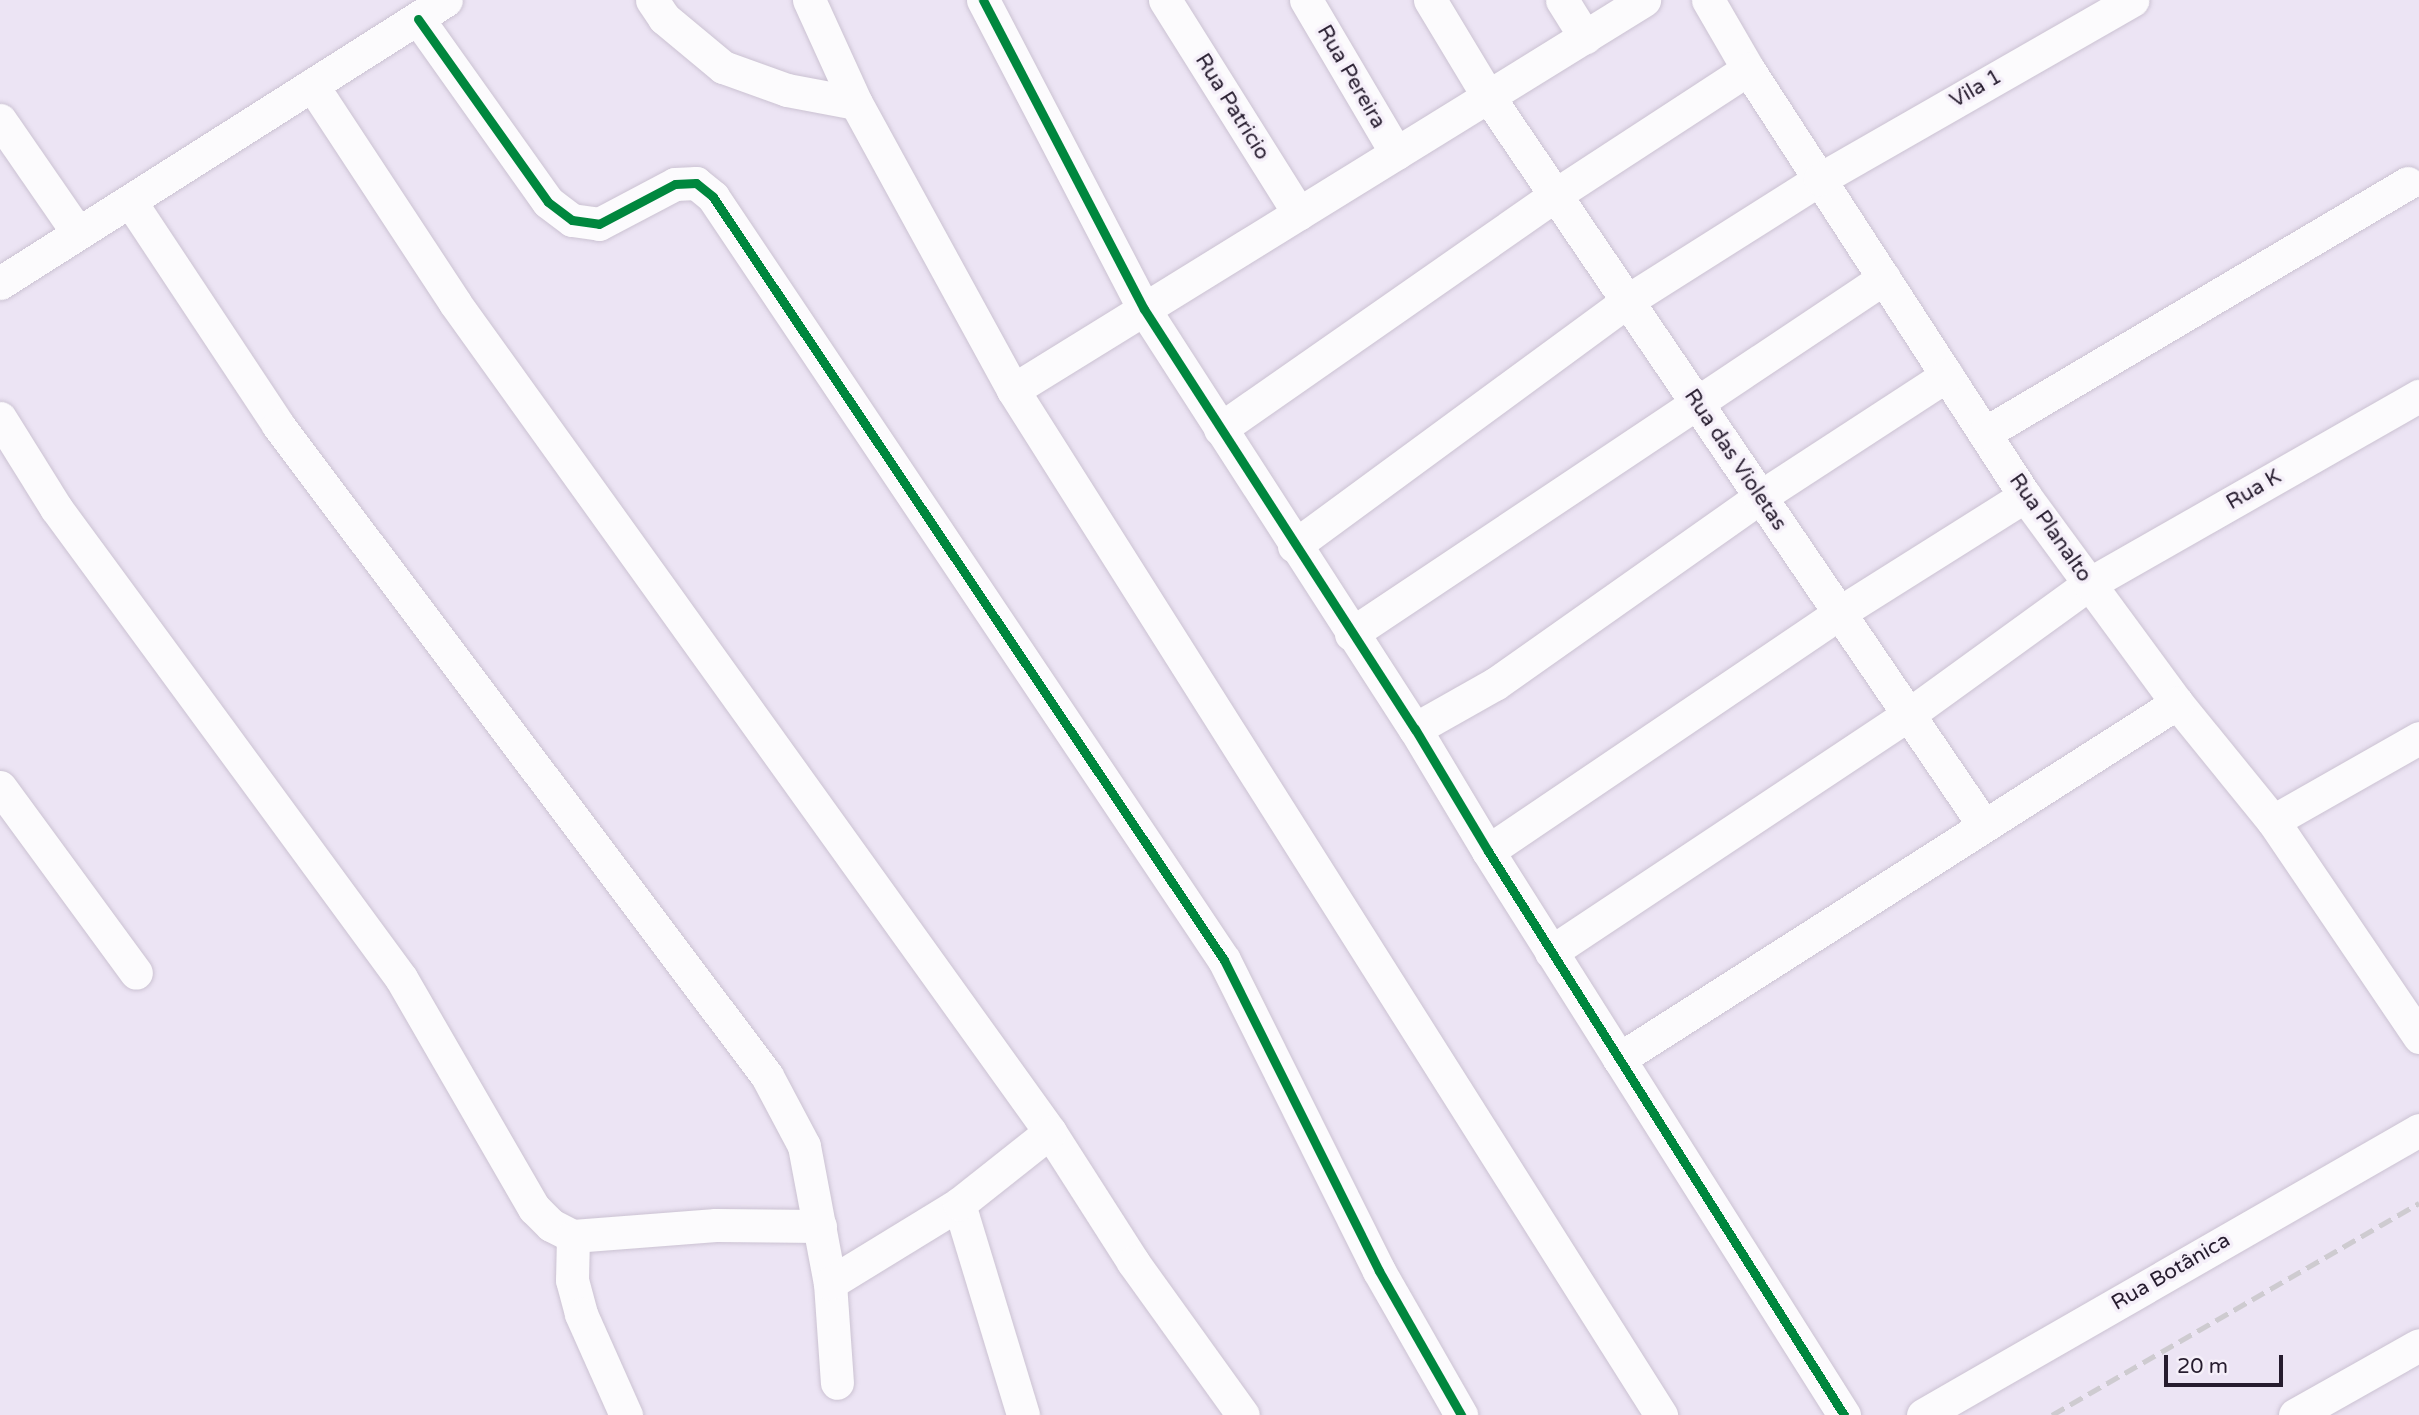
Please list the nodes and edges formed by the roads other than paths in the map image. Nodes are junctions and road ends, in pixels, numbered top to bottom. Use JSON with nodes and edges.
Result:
{"nodes":[{"id":1,"x":446,"y":0,"type":"edge"},
{"id":2,"x":652,"y":0,"type":"edge"},
{"id":3,"x":809,"y":0,"type":"edge"},
{"id":4,"x":983,"y":0,"type":"edge"},
{"id":5,"x":1165,"y":0,"type":"edge"},
{"id":6,"x":1306,"y":0,"type":"edge"},
{"id":7,"x":1430,"y":0,"type":"edge"},
{"id":8,"x":1562,"y":0,"type":"edge"},
{"id":9,"x":1644,"y":0,"type":"edge"},
{"id":10,"x":1709,"y":0,"type":"edge"},
{"id":11,"x":2132,"y":0,"type":"edge"},
{"id":12,"x":418,"y":19,"type":"junction"},
{"id":13,"x":1585,"y":37,"type":"junction"},
{"id":14,"x":1748,"y":69,"type":"junction"},
{"id":15,"x":312,"y":85,"type":"junction"},
{"id":16,"x":1488,"y":96,"type":"junction"},
{"id":17,"x":856,"y":103,"type":"junction"},
{"id":18,"x":0,"y":120,"type":"edge"},
{"id":19,"x":1396,"y":153,"type":"junction"},
{"id":20,"x":1820,"y":179,"type":"junction"},
{"id":21,"x":2408,"y":183,"type":"dead end"},
{"id":22,"x":1555,"y":195,"type":"junction"},
{"id":23,"x":130,"y":201,"type":"junction"},
{"id":24,"x":1299,"y":214,"type":"junction"},
{"id":25,"x":78,"y":233,"type":"junction"},
{"id":26,"x":1884,"y":278,"type":"junction"},
{"id":27,"x":0,"y":283,"type":"edge"},
{"id":28,"x":1627,"y":301,"type":"junction"},
{"id":29,"x":1144,"y":309,"type":"junction"},
{"id":30,"x":1947,"y":375,"type":"junction"},
{"id":31,"x":1013,"y":390,"type":"junction"},
{"id":32,"x":2419,"y":396,"type":"edge"},
{"id":33,"x":1696,"y":402,"type":"junction"},
{"id":34,"x":0,"y":418,"type":"edge"},
{"id":35,"x":1220,"y":429,"type":"junction"},
{"id":36,"x":1985,"y":433,"type":"junction"},
{"id":37,"x":2025,"y":496,"type":"junction"},
{"id":38,"x":1760,"y":497,"type":"junction"},
{"id":39,"x":1294,"y":546,"type":"junction"},
{"id":40,"x":2089,"y":584,"type":"junction"},
{"id":41,"x":1839,"y":613,"type":"junction"},
{"id":42,"x":1351,"y":634,"type":"junction"},
{"id":43,"x":2177,"y":703,"type":"junction"},
{"id":44,"x":1908,"y":715,"type":"junction"},
{"id":45,"x":1415,"y":729,"type":"junction"},
{"id":46,"x":2419,"y":738,"type":"edge"},
{"id":47,"x":0,"y":787,"type":"edge"},
{"id":48,"x":2273,"y":821,"type":"junction"},
{"id":49,"x":1983,"y":824,"type":"junction"},
{"id":50,"x":1488,"y":851,"type":"junction"},
{"id":51,"x":1551,"y":952,"type":"junction"},
{"id":52,"x":136,"y":973,"type":"dead end"},
{"id":53,"x":2419,"y":1037,"type":"edge"},
{"id":54,"x":1619,"y":1059,"type":"junction"},
{"id":55,"x":2419,"y":1130,"type":"edge"},
{"id":56,"x":1050,"y":1132,"type":"junction"},
{"id":57,"x":959,"y":1204,"type":"junction"},
{"id":58,"x":820,"y":1226,"type":"junction"},
{"id":59,"x":573,"y":1236,"type":"junction"},
{"id":60,"x":830,"y":1283,"type":"junction"},
{"id":61,"x":2419,"y":1345,"type":"edge"},
{"id":62,"x":838,"y":1383,"type":"dead end"},
{"id":63,"x":626,"y":1415,"type":"edge"},
{"id":64,"x":1023,"y":1415,"type":"edge"},
{"id":65,"x":1243,"y":1415,"type":"edge"},
{"id":66,"x":1461,"y":1415,"type":"edge"},
{"id":67,"x":1661,"y":1415,"type":"edge"},
{"id":68,"x":1844,"y":1415,"type":"edge"},
{"id":69,"x":1923,"y":1415,"type":"edge"},
{"id":70,"x":2295,"y":1415,"type":"edge"}],
"edges":[{"from":1,"to":12,"type":"street"},
{"from":2,"to":17,"type":"street"},
{"from":3,"to":17,"type":"street"},
{"from":4,"to":29,"type":"street"},
{"from":5,"to":24,"type":"street","name":"Rua Patricio"},
{"from":6,"to":19,"type":"street","name":"Rua Pereira"},
{"from":7,"to":16,"type":"street","name":"Rua das Violetas"},
{"from":8,"to":13,"type":"street"},
{"from":9,"to":13,"type":"street"},
{"from":10,"to":14,"type":"street","name":"Rua Planalto"},
{"from":11,"to":20,"type":"street","name":"Vila 1"},
{"from":12,"to":15,"type":"street"},
{"from":12,"to":66,"type":"street"},
{"from":13,"to":16,"type":"street"},
{"from":14,"to":20,"type":"street","name":"Rua Planalto"},
{"from":14,"to":22,"type":"street"},
{"from":15,"to":23,"type":"street"},
{"from":15,"to":56,"type":"street"},
{"from":16,"to":19,"type":"street"},
{"from":16,"to":22,"type":"street","name":"Rua das Violetas"},
{"from":17,"to":31,"type":"street"},
{"from":18,"to":25,"type":"street"},
{"from":19,"to":24,"type":"street"},
{"from":20,"to":26,"type":"street","name":"Rua Planalto"},
{"from":20,"to":28,"type":"street","name":"Vila 1"},
{"from":21,"to":36,"type":"street"},
{"from":22,"to":28,"type":"street","name":"Rua das Violetas"},
{"from":22,"to":35,"type":"street"},
{"from":23,"to":25,"type":"street"},
{"from":23,"to":58,"type":"street"},
{"from":24,"to":29,"type":"street"},
{"from":25,"to":27,"type":"street"},
{"from":26,"to":30,"type":"street","name":"Rua Planalto"},
{"from":26,"to":33,"type":"street"},
{"from":28,"to":33,"type":"street","name":"Rua das Violetas"},
{"from":28,"to":39,"type":"street","name":"Vila 1"},
{"from":29,"to":31,"type":"street"},
{"from":29,"to":35,"type":"street"},
{"from":30,"to":36,"type":"street","name":"Rua Planalto"},
{"from":30,"to":38,"type":"street"},
{"from":31,"to":67,"type":"street"},
{"from":32,"to":40,"type":"street","name":"Rua K"},
{"from":33,"to":38,"type":"street","name":"Rua das Violetas"},
{"from":33,"to":42,"type":"street"},
{"from":34,"to":59,"type":"street"},
{"from":35,"to":39,"type":"street"},
{"from":36,"to":37,"type":"street","name":"Rua Planalto"},
{"from":37,"to":40,"type":"street","name":"Rua Planalto"},
{"from":37,"to":41,"type":"street"},
{"from":38,"to":41,"type":"street","name":"Rua das Violetas"},
{"from":38,"to":45,"type":"street"},
{"from":39,"to":42,"type":"street"},
{"from":40,"to":43,"type":"street","name":"Rua Planalto"},
{"from":40,"to":44,"type":"street","name":"Rua K"},
{"from":41,"to":44,"type":"street","name":"Rua das Violetas"},
{"from":41,"to":50,"type":"street"},
{"from":42,"to":45,"type":"street"},
{"from":43,"to":48,"type":"street","name":"Rua Planalto"},
{"from":43,"to":49,"type":"street"},
{"from":44,"to":49,"type":"street","name":"Rua das Violetas"},
{"from":44,"to":51,"type":"street","name":"Rua K"},
{"from":45,"to":50,"type":"street"},
{"from":46,"to":48,"type":"street"},
{"from":47,"to":52,"type":"street"},
{"from":48,"to":53,"type":"street","name":"Rua Planalto"},
{"from":49,"to":54,"type":"street"},
{"from":50,"to":51,"type":"street"},
{"from":51,"to":54,"type":"street"},
{"from":54,"to":68,"type":"street"},
{"from":55,"to":69,"type":"street","name":"Rua Botânica"},
{"from":56,"to":57,"type":"street"},
{"from":56,"to":65,"type":"street"},
{"from":57,"to":60,"type":"street"},
{"from":57,"to":64,"type":"street"},
{"from":58,"to":59,"type":"street"},
{"from":58,"to":60,"type":"street"},
{"from":59,"to":63,"type":"street"},
{"from":60,"to":62,"type":"street"},
{"from":61,"to":70,"type":"street"}]}
